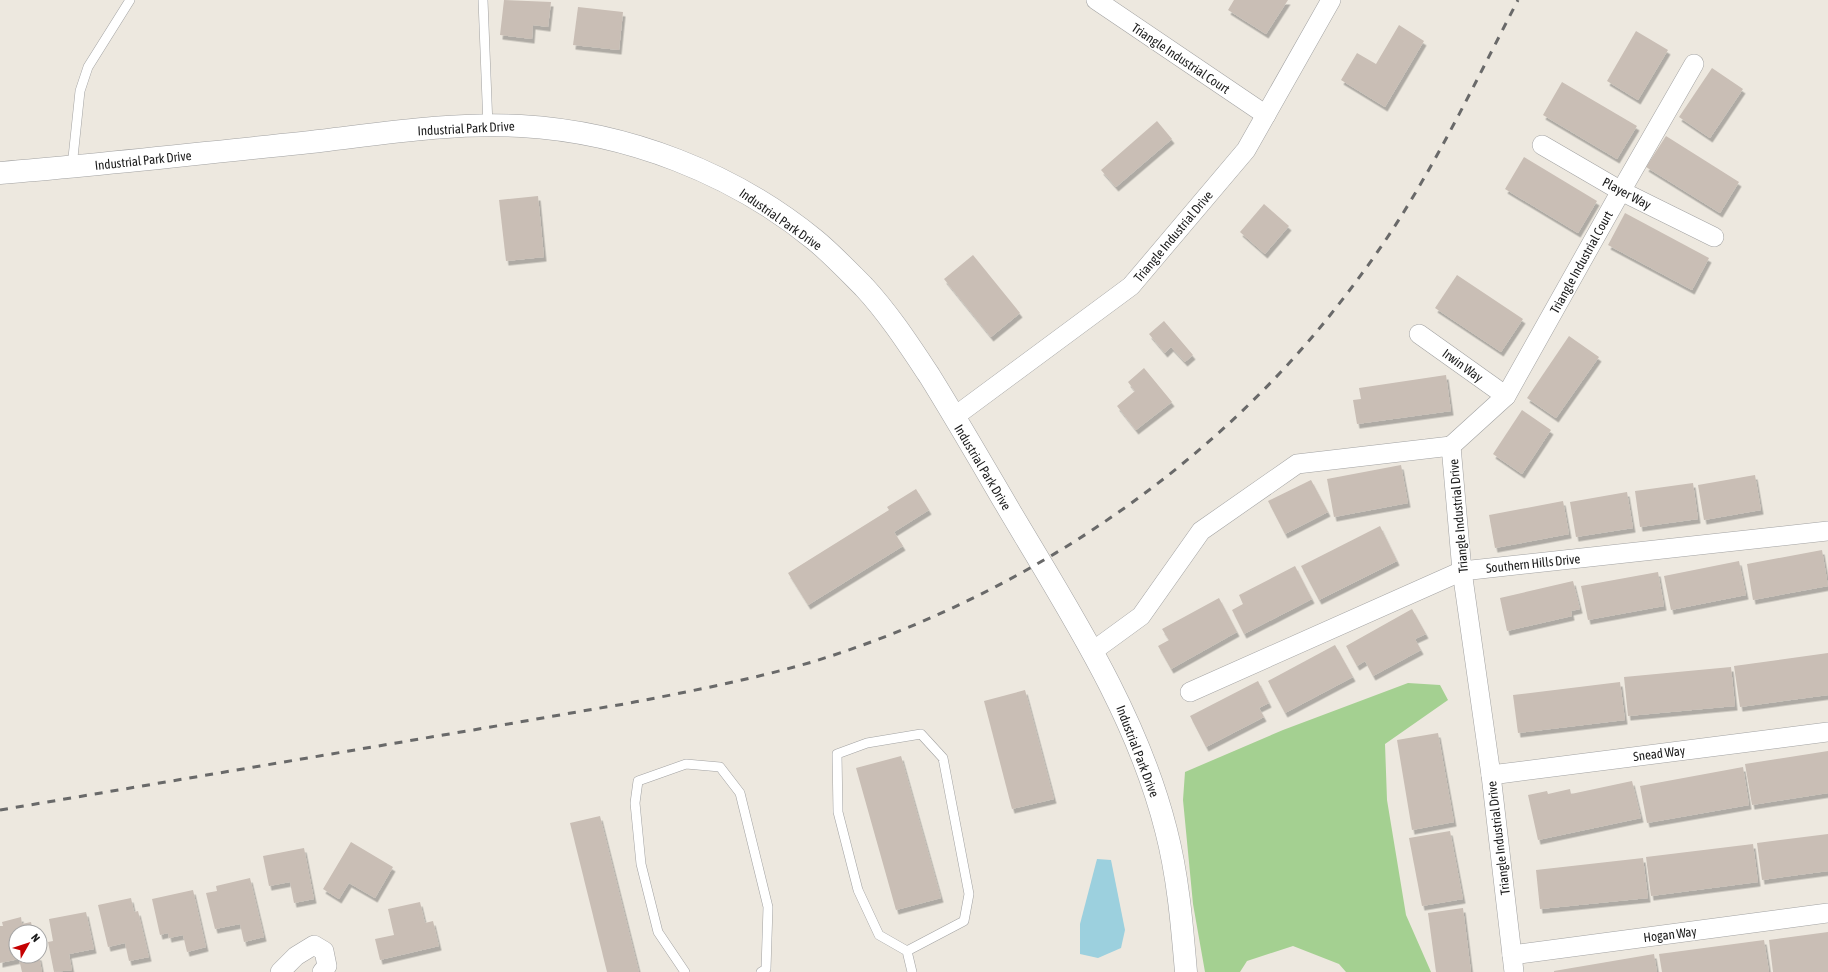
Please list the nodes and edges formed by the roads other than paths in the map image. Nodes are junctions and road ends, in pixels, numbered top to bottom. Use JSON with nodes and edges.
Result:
{"nodes":[{"id":1,"x":130,"y":0,"type":"edge"},
{"id":2,"x":483,"y":0,"type":"edge"},
{"id":3,"x":1096,"y":0,"type":"edge"},
{"id":4,"x":1331,"y":0,"type":"edge"},
{"id":5,"x":1694,"y":64,"type":"dead end"},
{"id":6,"x":1266,"y":115,"type":"junction"},
{"id":7,"x":488,"y":126,"type":"junction"},
{"id":8,"x":1542,"y":145,"type":"dead end"},
{"id":9,"x":72,"y":167,"type":"junction"},
{"id":10,"x":0,"y":173,"type":"edge"},
{"id":11,"x":1621,"y":191,"type":"junction"},
{"id":12,"x":1714,"y":237,"type":"dead end"},
{"id":13,"x":1419,"y":334,"type":"dead end"},
{"id":14,"x":1506,"y":396,"type":"junction"},
{"id":15,"x":954,"y":417,"type":"junction"},
{"id":16,"x":1451,"y":446,"type":"junction"},
{"id":17,"x":1828,"y":532,"type":"edge"},
{"id":18,"x":1462,"y":571,"type":"junction"},
{"id":19,"x":1093,"y":651,"type":"junction"},
{"id":20,"x":1190,"y":692,"type":"dead end"},
{"id":21,"x":1828,"y":732,"type":"edge"},
{"id":22,"x":1490,"y":775,"type":"junction"},
{"id":23,"x":1828,"y":913,"type":"edge"},
{"id":24,"x":906,"y":951,"type":"junction"},
{"id":25,"x":1513,"y":963,"type":"edge"},
{"id":26,"x":280,"y":972,"type":"edge"},
{"id":27,"x":322,"y":972,"type":"edge"},
{"id":28,"x":686,"y":972,"type":"edge"},
{"id":29,"x":761,"y":972,"type":"edge"},
{"id":30,"x":912,"y":972,"type":"edge"},
{"id":31,"x":1186,"y":972,"type":"edge"}],
"edges":[{"from":1,"to":9,"type":"lane"},
{"from":2,"to":7,"type":"lane"},
{"from":3,"to":6,"type":"street","name":"Triangle Industrial Court"},
{"from":4,"to":6,"type":"street","name":"Triangle Industrial Drive"},
{"from":5,"to":11,"type":"street","name":"Triangle Industrial Court"},
{"from":6,"to":15,"type":"street","name":"Triangle Industrial Drive"},
{"from":7,"to":9,"type":"street","name":"Industrial Park Drive"},
{"from":7,"to":15,"type":"street","name":"Industrial Park Drive"},
{"from":8,"to":11,"type":"street","name":"Player Way"},
{"from":9,"to":10,"type":"street","name":"Industrial Park Drive"},
{"from":11,"to":12,"type":"street","name":"Player Way"},
{"from":11,"to":14,"type":"street","name":"Triangle Industrial Court"},
{"from":13,"to":14,"type":"street","name":"Irwin Way"},
{"from":14,"to":16,"type":"street","name":"Triangle Industrial Court"},
{"from":15,"to":19,"type":"street","name":"Industrial Park Drive"},
{"from":16,"to":18,"type":"street","name":"Triangle Industrial Drive"},
{"from":16,"to":19,"type":"street","name":"Triangle Industrial Drive"},
{"from":17,"to":18,"type":"street","name":"Southern Hills Drive"},
{"from":18,"to":20,"type":"street","name":"Southern Hills Drive"},
{"from":18,"to":22,"type":"street","name":"Triangle Industrial Drive"},
{"from":19,"to":31,"type":"street","name":"Industrial Park Drive"},
{"from":21,"to":22,"type":"street","name":"Snead Way"},
{"from":22,"to":25,"type":"street","name":"Triangle Industrial Drive"},
{"from":23,"to":25,"type":"street","name":"Hogan Way"},
{"from":24,"to":24,"type":"lane"},
{"from":24,"to":30,"type":"lane"},
{"from":26,"to":27,"type":"street"},
{"from":28,"to":29,"type":"lane"}]}
